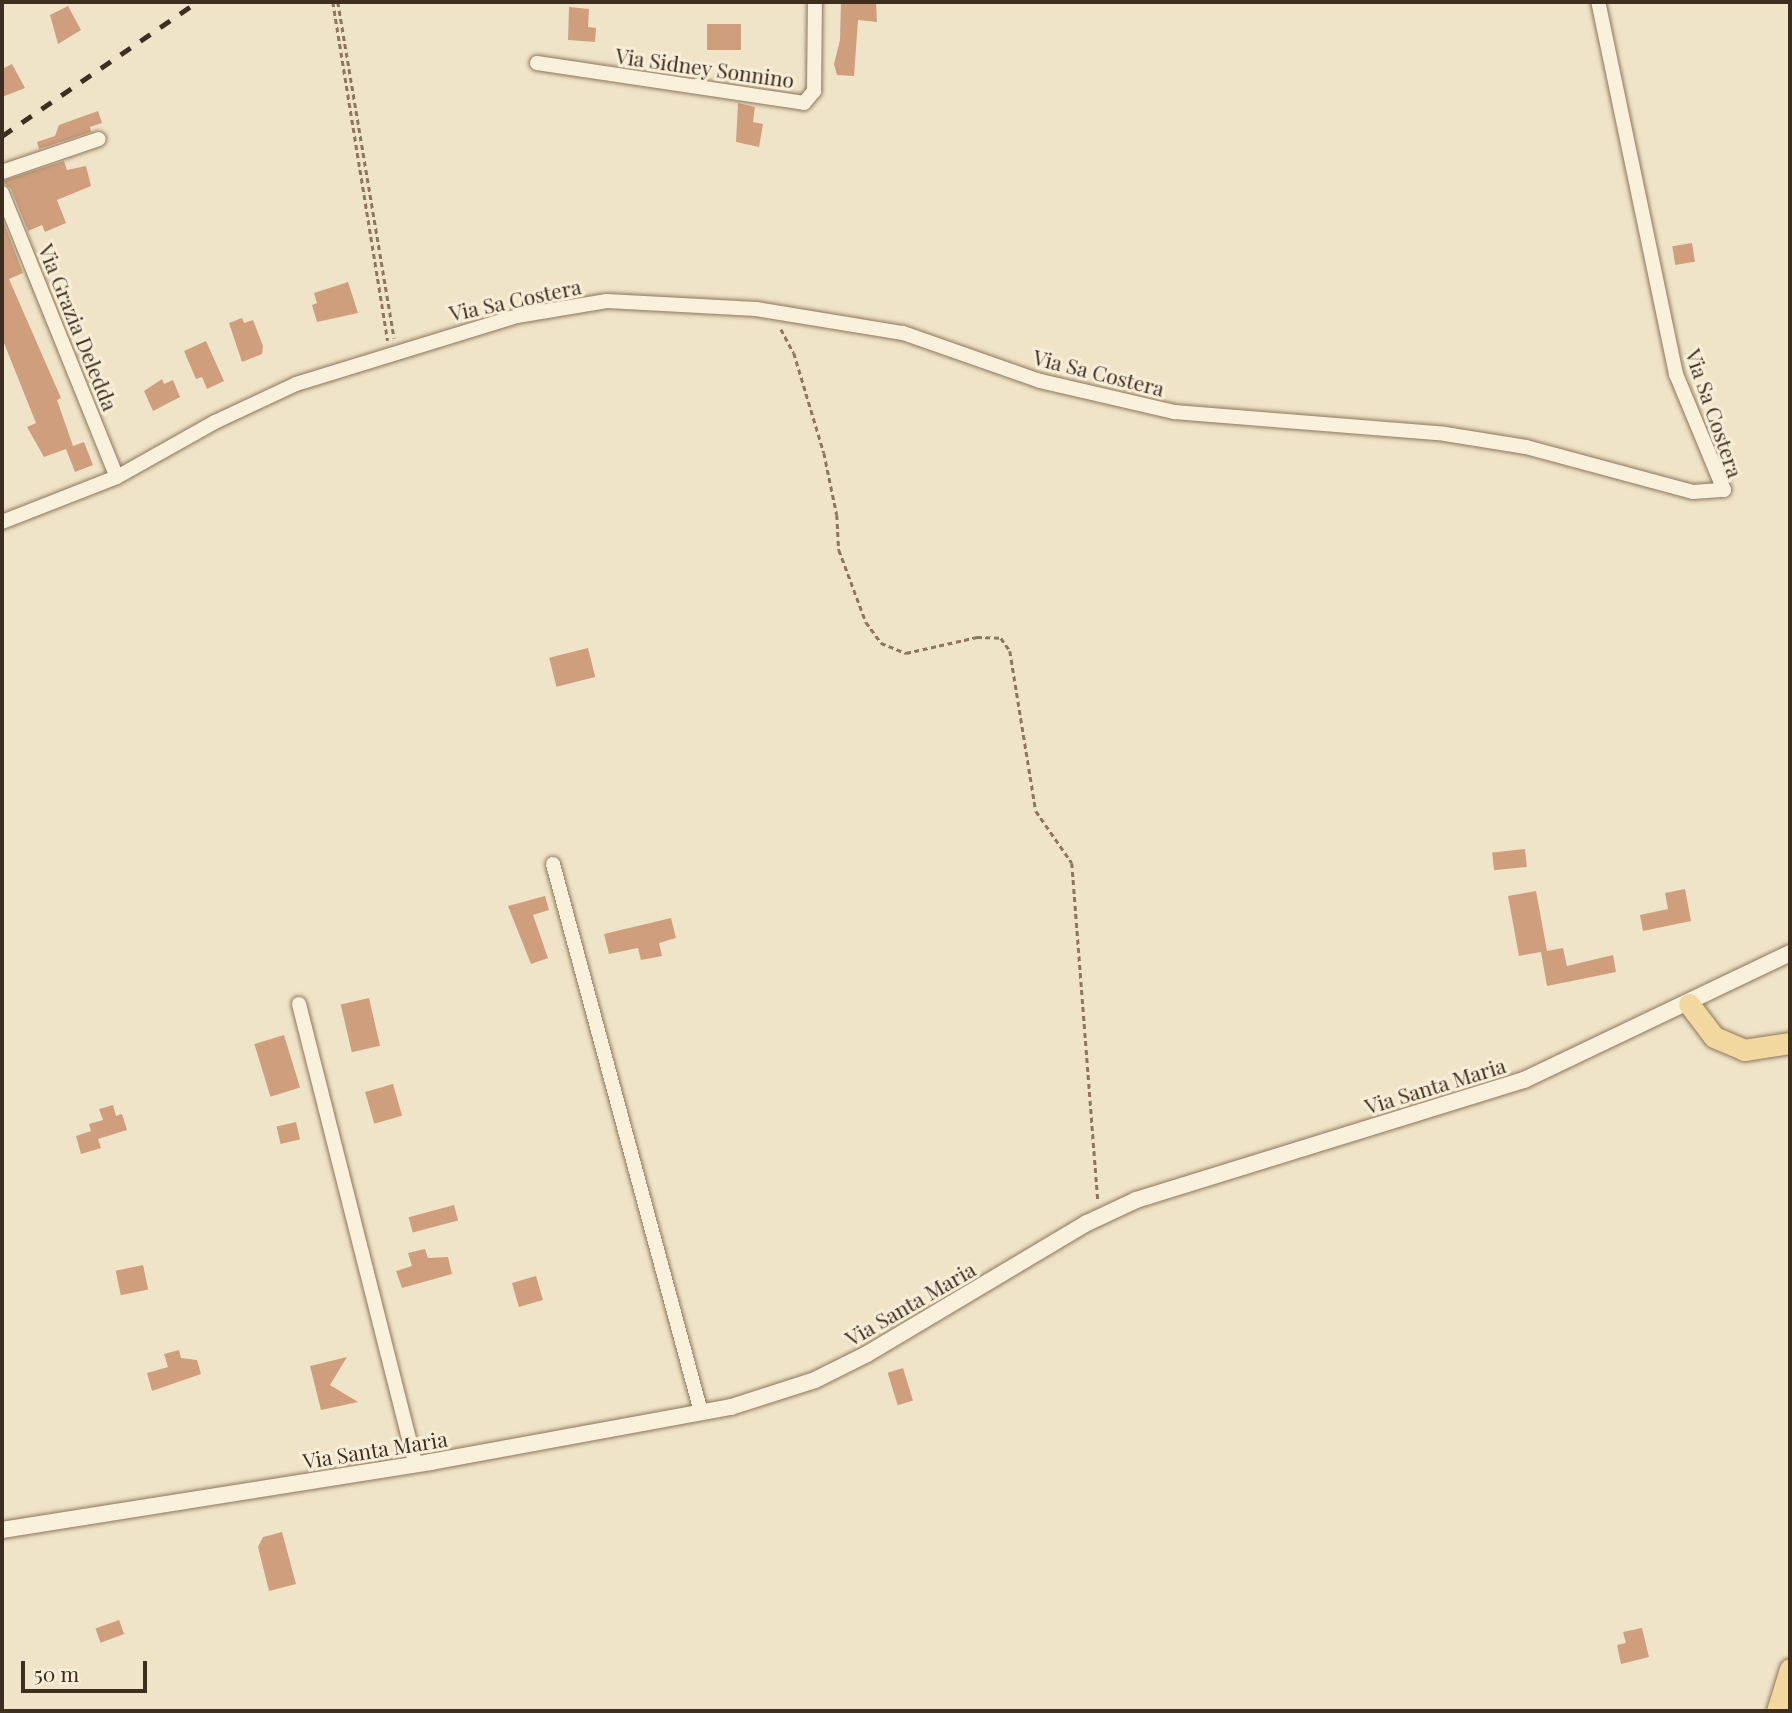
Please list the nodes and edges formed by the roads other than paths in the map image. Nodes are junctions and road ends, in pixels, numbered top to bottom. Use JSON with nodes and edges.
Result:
{"nodes":[{"id":1,"x":815,"y":2,"type":"edge"},
{"id":2,"x":1598,"y":2,"type":"edge"},
{"id":3,"x":537,"y":63,"type":"dead end"},
{"id":4,"x":99,"y":139,"type":"dead end"},
{"id":5,"x":2,"y":172,"type":"edge"},
{"id":6,"x":2,"y":193,"type":"edge"},
{"id":7,"x":117,"y":477,"type":"junction"},
{"id":8,"x":2,"y":522,"type":"edge"},
{"id":9,"x":553,"y":864,"type":"dead end"},
{"id":10,"x":1790,"y":953,"type":"edge"},
{"id":11,"x":299,"y":1003,"type":"dead end"},
{"id":12,"x":1689,"y":1004,"type":"junction"},
{"id":13,"x":1790,"y":1043,"type":"edge"},
{"id":14,"x":701,"y":1412,"type":"junction"},
{"id":15,"x":415,"y":1464,"type":"junction"},
{"id":16,"x":2,"y":1530,"type":"edge"},
{"id":17,"x":1790,"y":1669,"type":"edge"},
{"id":18,"x":1777,"y":1711,"type":"edge"}],
"edges":[{"from":1,"to":3,"type":"street","name":"Via Sidney Sonnino"},
{"from":2,"to":7,"type":"street","name":"Via Sa Costera"},
{"from":4,"to":5,"type":"street"},
{"from":6,"to":7,"type":"street","name":"Via Grazia Deledda"},
{"from":7,"to":8,"type":"street","name":"Via Sa Costera"},
{"from":9,"to":14,"type":"street"},
{"from":10,"to":12,"type":"street","name":"Via Santa Maria"},
{"from":11,"to":15,"type":"street"},
{"from":12,"to":13,"type":"main road"},
{"from":12,"to":14,"type":"street","name":"Via Santa Maria"},
{"from":14,"to":15,"type":"street","name":"Via Santa Maria"},
{"from":15,"to":16,"type":"street","name":"Via Santa Maria"},
{"from":17,"to":18,"type":"main road"}]}
